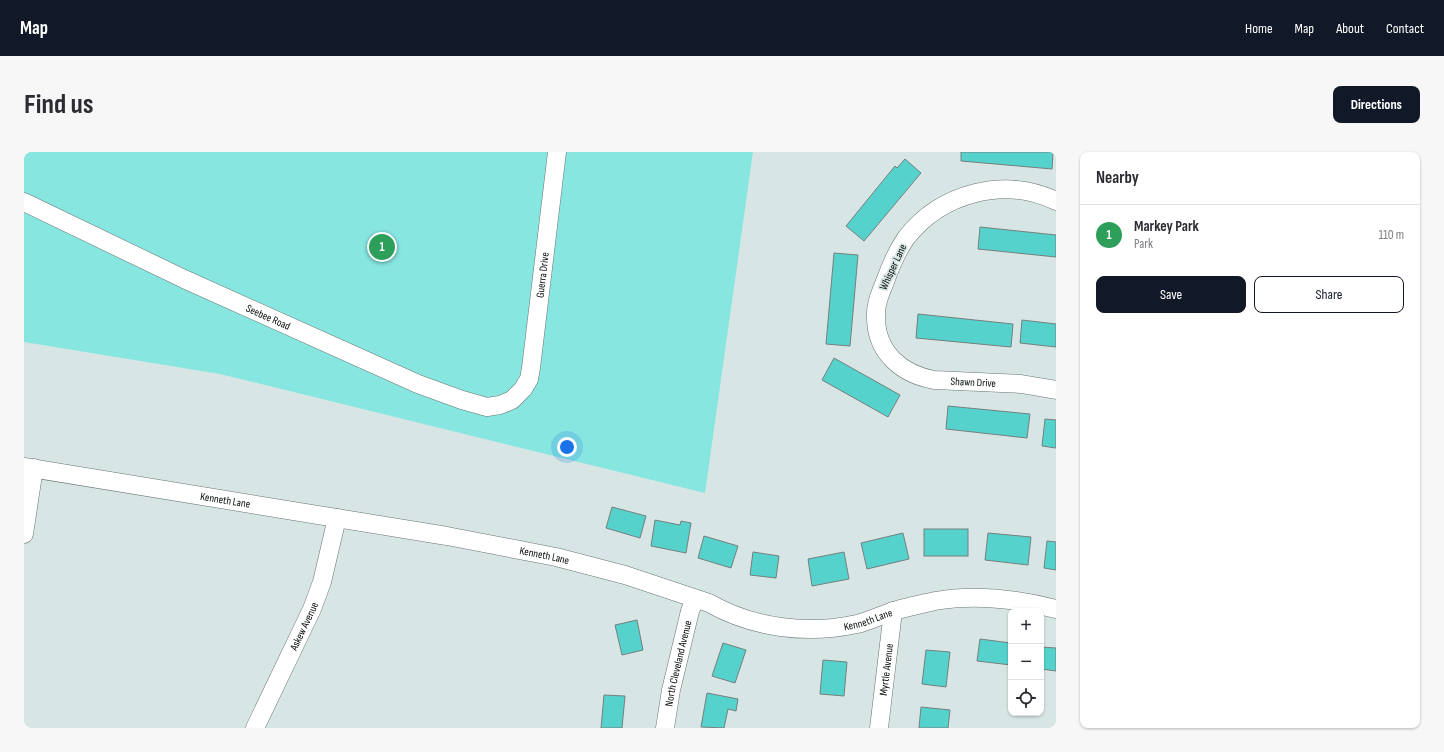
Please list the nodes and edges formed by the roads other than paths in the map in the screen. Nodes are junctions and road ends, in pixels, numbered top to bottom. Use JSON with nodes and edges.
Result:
{"nodes":[{"id":1,"x":557,"y":152,"type":"edge"},
{"id":2,"x":1056,"y":201,"type":"edge"},
{"id":3,"x":24,"y":202,"type":"edge"},
{"id":4,"x":894,"y":362,"type":"joint"},
{"id":5,"x":1056,"y":390,"type":"edge"},
{"id":6,"x":518,"y":395,"type":"joint"},
{"id":7,"x":29,"y":468,"type":"edge"},
{"id":8,"x":337,"y":518,"type":"junction"},
{"id":9,"x":24,"y":534,"type":"edge"},
{"id":10,"x":695,"y":599,"type":"junction"},
{"id":11,"x":1056,"y":609,"type":"edge"},
{"id":12,"x":893,"y":611,"type":"junction"},
{"id":13,"x":255,"y":728,"type":"edge"},
{"id":14,"x":665,"y":728,"type":"edge"},
{"id":15,"x":879,"y":728,"type":"edge"}],
"edges":[{"from":1,"to":6,"type":"street","name":"Guerra Drive"},
{"from":2,"to":4,"type":"street","name":"Whisper Lane"},
{"from":3,"to":6,"type":"street","name":"Seebee Road"},
{"from":4,"to":5,"type":"street","name":"Shawn Drive"},
{"from":7,"to":8,"type":"street","name":"Kenneth Lane"},
{"from":7,"to":9,"type":"street"},
{"from":8,"to":10,"type":"street","name":"Kenneth Lane"},
{"from":8,"to":13,"type":"street","name":"Askew Avenue"},
{"from":10,"to":12,"type":"street","name":"Kenneth Lane"},
{"from":10,"to":14,"type":"street","name":"North Cleveland Avenue"},
{"from":11,"to":12,"type":"street","name":"Kenneth Lane"},
{"from":12,"to":15,"type":"street","name":"Myrtle Avenue"}]}
